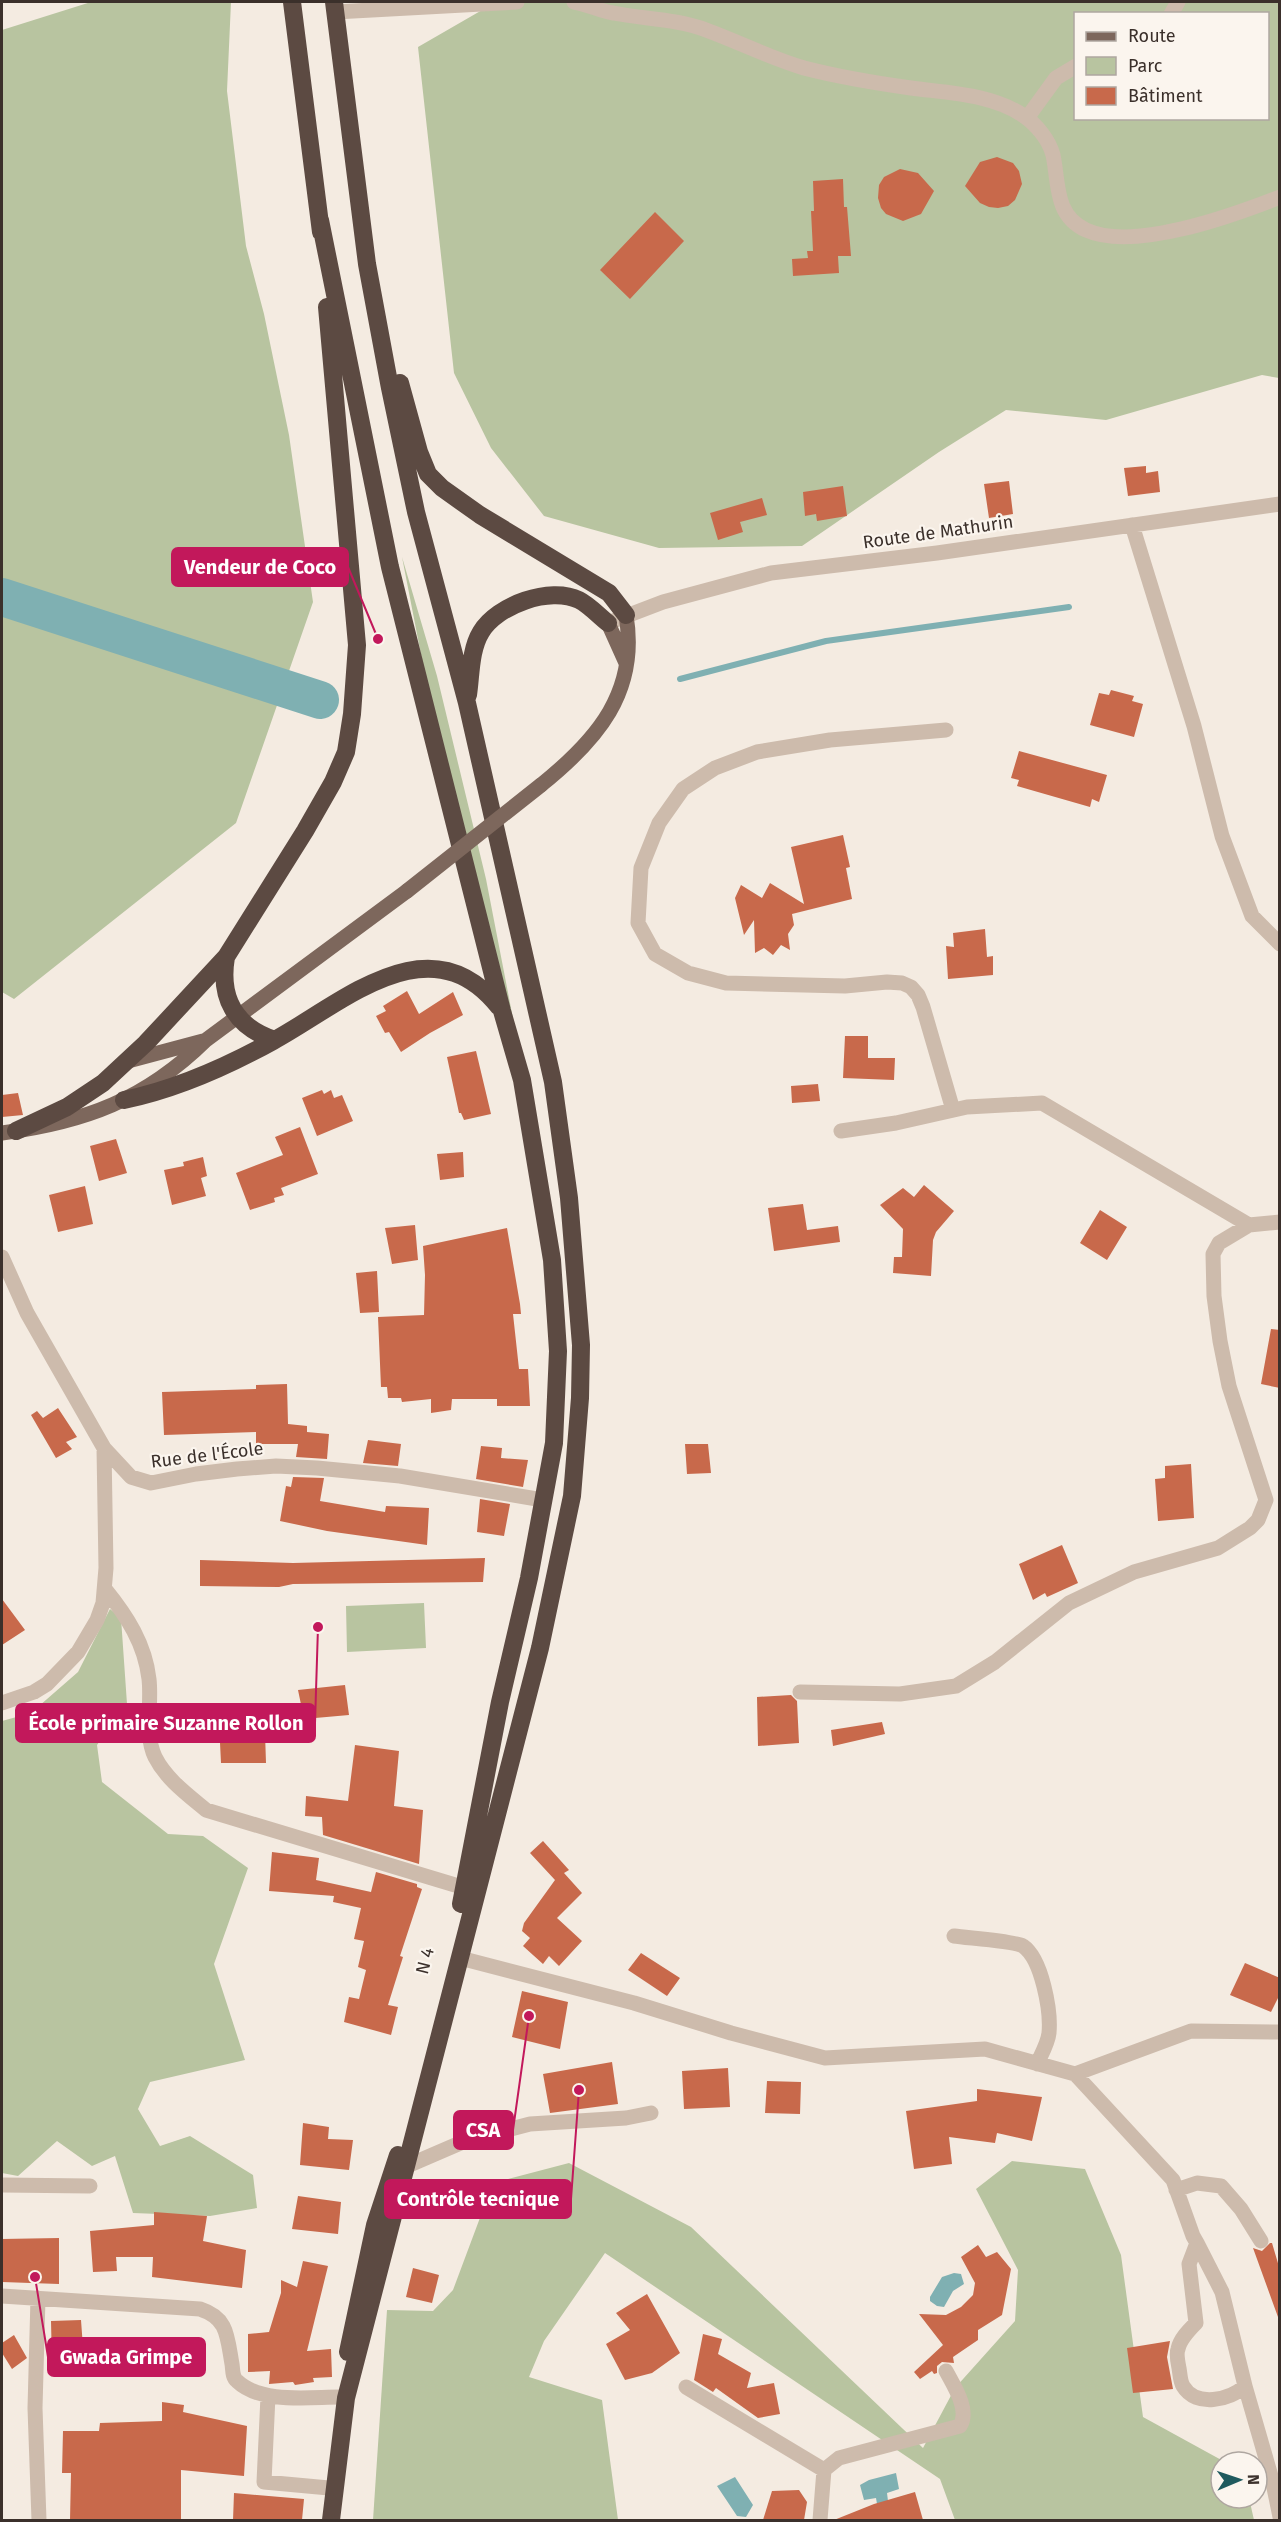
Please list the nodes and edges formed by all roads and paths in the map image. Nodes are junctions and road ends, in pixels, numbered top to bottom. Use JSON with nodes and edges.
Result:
{"nodes":[{"id":1,"x":292,"y":2,"type":"edge"},
{"id":2,"x":518,"y":2,"type":"edge"},
{"id":3,"x":574,"y":2,"type":"edge"},
{"id":4,"x":334,"y":7,"type":"edge"},
{"id":5,"x":1074,"y":67,"type":"edge"},
{"id":6,"x":1027,"y":118,"type":"junction"},
{"id":7,"x":1280,"y":196,"type":"edge"},
{"id":8,"x":320,"y":220,"type":"junction"},
{"id":9,"x":367,"y":264,"type":"junction"},
{"id":10,"x":1280,"y":504,"type":"edge"},
{"id":11,"x":1132,"y":525,"type":"junction"},
{"id":12,"x":626,"y":615,"type":"junction"},
{"id":13,"x":608,"y":623,"type":"junction"},
{"id":14,"x":627,"y":666,"type":"junction"},
{"id":15,"x":467,"y":703,"type":"junction"},
{"id":16,"x":945,"y":730,"type":"dead end"},
{"id":17,"x":1280,"y":944,"type":"edge"},
{"id":18,"x":226,"y":957,"type":"junction"},
{"id":19,"x":502,"y":1011,"type":"junction"},
{"id":20,"x":237,"y":1017,"type":"junction"},
{"id":21,"x":206,"y":1040,"type":"junction"},
{"id":22,"x":275,"y":1041,"type":"junction"},
{"id":23,"x":128,"y":1061,"type":"junction"},
{"id":24,"x":124,"y":1100,"type":"junction"},
{"id":25,"x":953,"y":1110,"type":"junction"},
{"id":26,"x":841,"y":1131,"type":"dead end"},
{"id":27,"x":9,"y":1132,"type":"edge"},
{"id":28,"x":1280,"y":1222,"type":"edge"},
{"id":29,"x":1249,"y":1225,"type":"junction"},
{"id":30,"x":2,"y":1257,"type":"edge"},
{"id":31,"x":104,"y":1448,"type":"junction"},
{"id":32,"x":1273,"y":1498,"type":"edge"},
{"id":33,"x":543,"y":1500,"type":"junction"},
{"id":34,"x":105,"y":1589,"type":"junction"},
{"id":35,"x":800,"y":1692,"type":"dead end"},
{"id":36,"x":2,"y":1703,"type":"edge"},
{"id":37,"x":465,"y":1888,"type":"junction"},
{"id":38,"x":954,"y":1936,"type":"dead end"},
{"id":39,"x":460,"y":1958,"type":"junction"},
{"id":40,"x":1280,"y":2032,"type":"edge"},
{"id":41,"x":1037,"y":2064,"type":"junction"},
{"id":42,"x":1075,"y":2074,"type":"junction"},
{"id":43,"x":651,"y":2114,"type":"dead end"},
{"id":44,"x":406,"y":2166,"type":"junction"},
{"id":45,"x":2,"y":2185,"type":"edge"},
{"id":46,"x":90,"y":2186,"type":"dead end"},
{"id":47,"x":1176,"y":2190,"type":"junction"},
{"id":48,"x":1261,"y":2241,"type":"dead end"},
{"id":49,"x":1197,"y":2243,"type":"junction"},
{"id":50,"x":2,"y":2296,"type":"edge"},
{"id":51,"x":38,"y":2298,"type":"junction"},
{"id":52,"x":946,"y":2371,"type":"dead end"},
{"id":53,"x":1245,"y":2386,"type":"junction"},
{"id":54,"x":686,"y":2387,"type":"dead end"},
{"id":55,"x":268,"y":2396,"type":"junction"},
{"id":56,"x":340,"y":2397,"type":"junction"},
{"id":57,"x":824,"y":2470,"type":"junction"},
{"id":58,"x":329,"y":2488,"type":"junction"},
{"id":59,"x":1280,"y":2517,"type":"edge"},
{"id":60,"x":39,"y":2520,"type":"edge"},
{"id":61,"x":326,"y":2520,"type":"edge"},
{"id":62,"x":331,"y":2520,"type":"edge"},
{"id":63,"x":820,"y":2520,"type":"edge"}],
"edges":[{"from":1,"to":8,"type":"highway"},
{"from":2,"to":4,"type":"street"},
{"from":3,"to":6,"type":"street"},
{"from":4,"to":9,"type":"highway","number":"N 4"},
{"from":5,"to":6,"type":"street"},
{"from":6,"to":7,"type":"street"},
{"from":8,"to":18,"type":"highway"},
{"from":8,"to":19,"type":"highway","name":"N 4"},
{"from":9,"to":12,"type":"highway"},
{"from":9,"to":15,"type":"highway","number":"N 4"},
{"from":10,"to":11,"type":"street","name":"Route de Mathurin"},
{"from":11,"to":12,"type":"street","name":"Route de Mathurin"},
{"from":11,"to":17,"type":"street"},
{"from":12,"to":13,"type":"street","name":"Route de Mathurin"},
{"from":12,"to":14,"type":"main road"},
{"from":13,"to":14,"type":"main road"},
{"from":13,"to":15,"type":"highway"},
{"from":14,"to":20,"type":"main road","bridge":true},
{"from":15,"to":39,"type":"highway","number":"N 4"},
{"from":16,"to":25,"type":"street"},
{"from":18,"to":20,"type":"highway"},
{"from":18,"to":23,"type":"highway"},
{"from":19,"to":22,"type":"highway"},
{"from":19,"to":33,"type":"highway","name":"N 4"},
{"from":20,"to":21,"type":"main road"},
{"from":20,"to":22,"type":"highway"},
{"from":21,"to":23,"type":"main road"},
{"from":21,"to":24,"type":"main road"},
{"from":22,"to":24,"type":"highway"},
{"from":23,"to":27,"type":"highway"},
{"from":24,"to":27,"type":"main road"},
{"from":25,"to":26,"type":"street"},
{"from":25,"to":29,"type":"street"},
{"from":28,"to":29,"type":"street"},
{"from":29,"to":32,"type":"street"},
{"from":30,"to":31,"type":"street","name":"Rue de l'École"},
{"from":31,"to":33,"type":"street","name":"Rue de l'École"},
{"from":31,"to":34,"type":"street"},
{"from":32,"to":35,"type":"street"},
{"from":33,"to":37,"type":"highway","name":"N 4"},
{"from":34,"to":36,"type":"street"},
{"from":34,"to":37,"type":"street"},
{"from":37,"to":56,"type":"highway","name":"N 4"},
{"from":38,"to":41,"type":"street"},
{"from":39,"to":41,"type":"street"},
{"from":39,"to":44,"type":"highway","number":"N 4"},
{"from":40,"to":42,"type":"street"},
{"from":41,"to":42,"type":"street"},
{"from":42,"to":47,"type":"street"},
{"from":43,"to":44,"type":"street"},
{"from":44,"to":62,"type":"highway","number":"N 4"},
{"from":45,"to":46,"type":"street"},
{"from":47,"to":48,"type":"street"},
{"from":47,"to":49,"type":"street"},
{"from":49,"to":53,"type":"street"},
{"from":49,"to":53,"type":"street"},
{"from":50,"to":51,"type":"street"},
{"from":51,"to":55,"type":"street"},
{"from":51,"to":60,"type":"street"},
{"from":52,"to":57,"type":"street"},
{"from":53,"to":59,"type":"street"},
{"from":54,"to":57,"type":"street"},
{"from":55,"to":56,"type":"street"},
{"from":55,"to":58,"type":"street"},
{"from":56,"to":58,"type":"highway","name":"N 4"},
{"from":57,"to":63,"type":"street"},
{"from":58,"to":61,"type":"highway","name":"N 4"}]}
